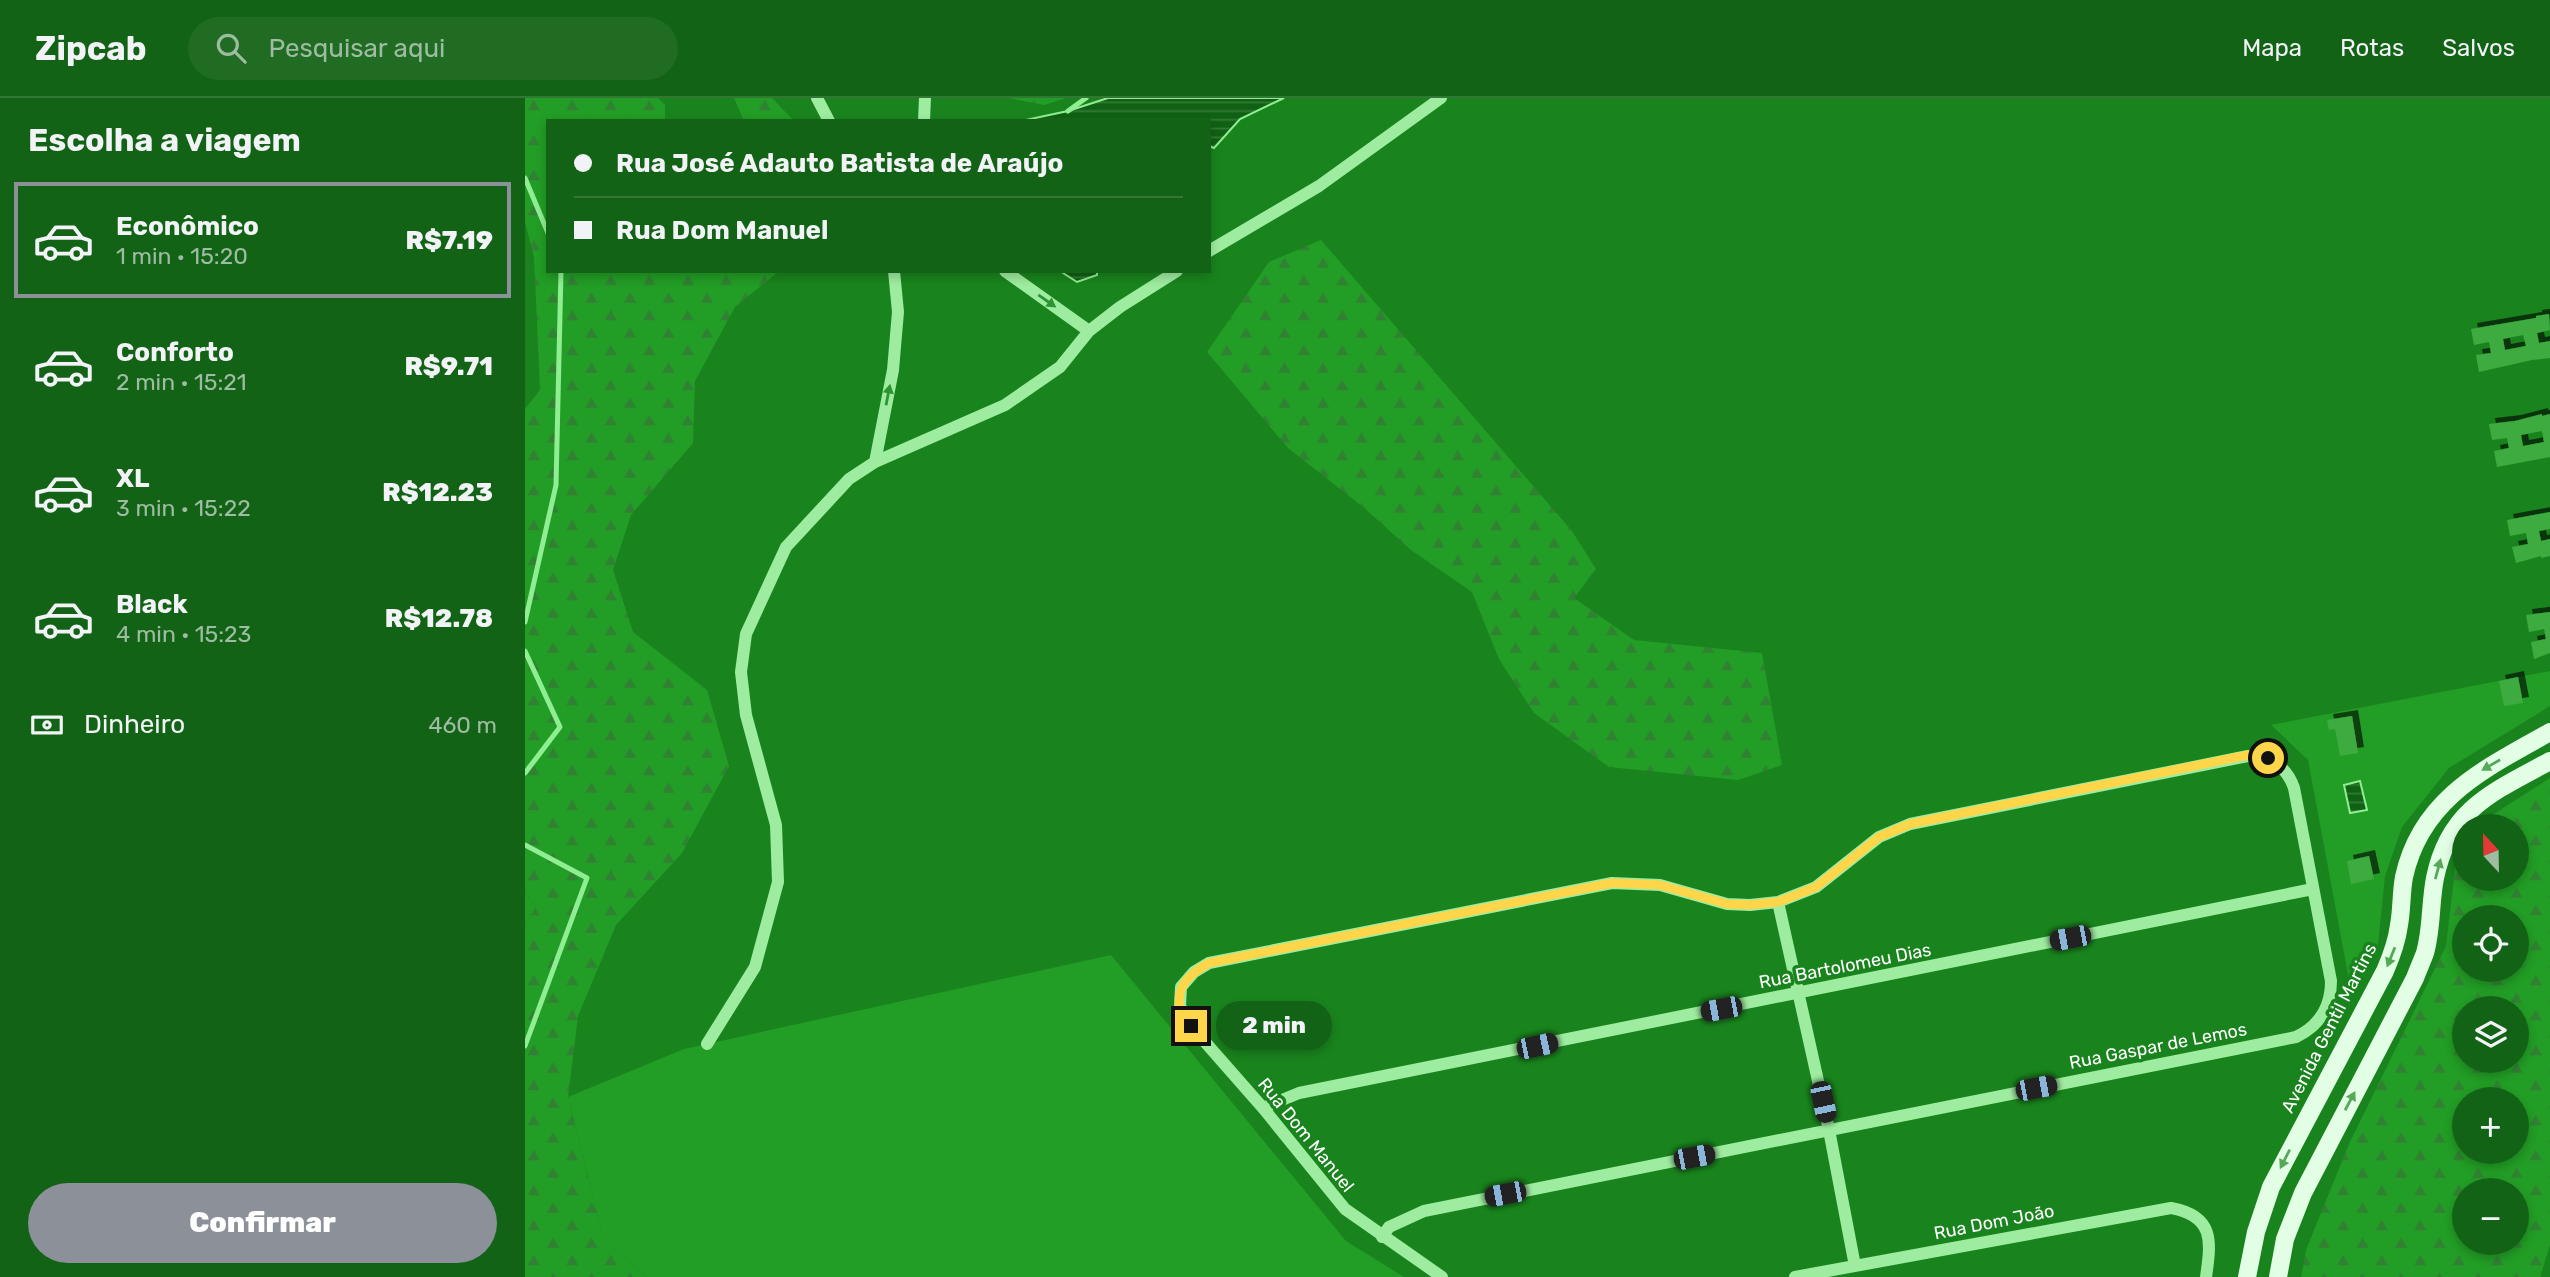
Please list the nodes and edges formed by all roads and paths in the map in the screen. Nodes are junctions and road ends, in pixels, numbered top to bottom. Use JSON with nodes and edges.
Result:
{"nodes":[{"id":1,"x":817,"y":98,"type":"edge"},
{"id":2,"x":925,"y":98,"type":"edge"},
{"id":3,"x":1441,"y":98,"type":"edge"},
{"id":4,"x":828,"y":119,"type":"edge"},
{"id":5,"x":924,"y":119,"type":"edge"},
{"id":6,"x":1211,"y":250,"type":"edge"},
{"id":7,"x":894,"y":273,"type":"edge"},
{"id":8,"x":1008,"y":273,"type":"edge"},
{"id":9,"x":1174,"y":273,"type":"edge"},
{"id":10,"x":1089,"y":331,"type":"junction"},
{"id":11,"x":875,"y":462,"type":"junction"},
{"id":12,"x":2550,"y":732,"type":"edge"},
{"id":13,"x":2550,"y":761,"type":"edge"},
{"id":14,"x":2313,"y":889,"type":"junction"},
{"id":15,"x":1778,"y":902,"type":"junction"},
{"id":16,"x":1800,"y":993,"type":"junction"},
{"id":17,"x":707,"y":1044,"type":"dead end"},
{"id":18,"x":1263,"y":1108,"type":"junction"},
{"id":19,"x":1829,"y":1129,"type":"junction"},
{"id":20,"x":1382,"y":1237,"type":"junction"},
{"id":21,"x":1855,"y":1266,"type":"junction"},
{"id":22,"x":1442,"y":1277,"type":"edge"},
{"id":23,"x":1795,"y":1277,"type":"edge"},
{"id":24,"x":2206,"y":1277,"type":"edge"},
{"id":25,"x":2247,"y":1277,"type":"edge"},
{"id":26,"x":2278,"y":1277,"type":"edge"}],
"edges":[{"from":1,"to":4,"type":"street"},
{"from":2,"to":5,"type":"street"},
{"from":3,"to":6,"type":"street"},
{"from":11,"to":7,"type":"street","one_way":true},
{"from":8,"to":10,"type":"street","one_way":true},
{"from":9,"to":10,"type":"street"},
{"from":10,"to":11,"type":"street"},
{"from":11,"to":17,"type":"street"},
{"from":12,"to":25,"type":"main road","name":"Avenida Gentil Martins","one_way":true},
{"from":26,"to":13,"type":"main road","one_way":true},
{"from":14,"to":15,"type":"street"},
{"from":14,"to":16,"type":"street","name":"Rua Bartolomeu Dias"},
{"from":14,"to":19,"type":"street","name":"Rua Gaspar de Lemos"},
{"from":15,"to":16,"type":"street"},
{"from":15,"to":18,"type":"street","name":"Rua Dom Manuel"},
{"from":16,"to":18,"type":"street","name":"Rua Bartolomeu Dias"},
{"from":16,"to":19,"type":"street"},
{"from":18,"to":20,"type":"street","name":"Rua Dom Manuel"},
{"from":19,"to":20,"type":"street","name":"Rua Gaspar de Lemos"},
{"from":19,"to":21,"type":"street"},
{"from":20,"to":22,"type":"street","name":"Rua Dom Manuel"},
{"from":21,"to":23,"type":"street","name":"Rua Dom João"},
{"from":21,"to":24,"type":"street","name":"Rua Dom João"}]}
